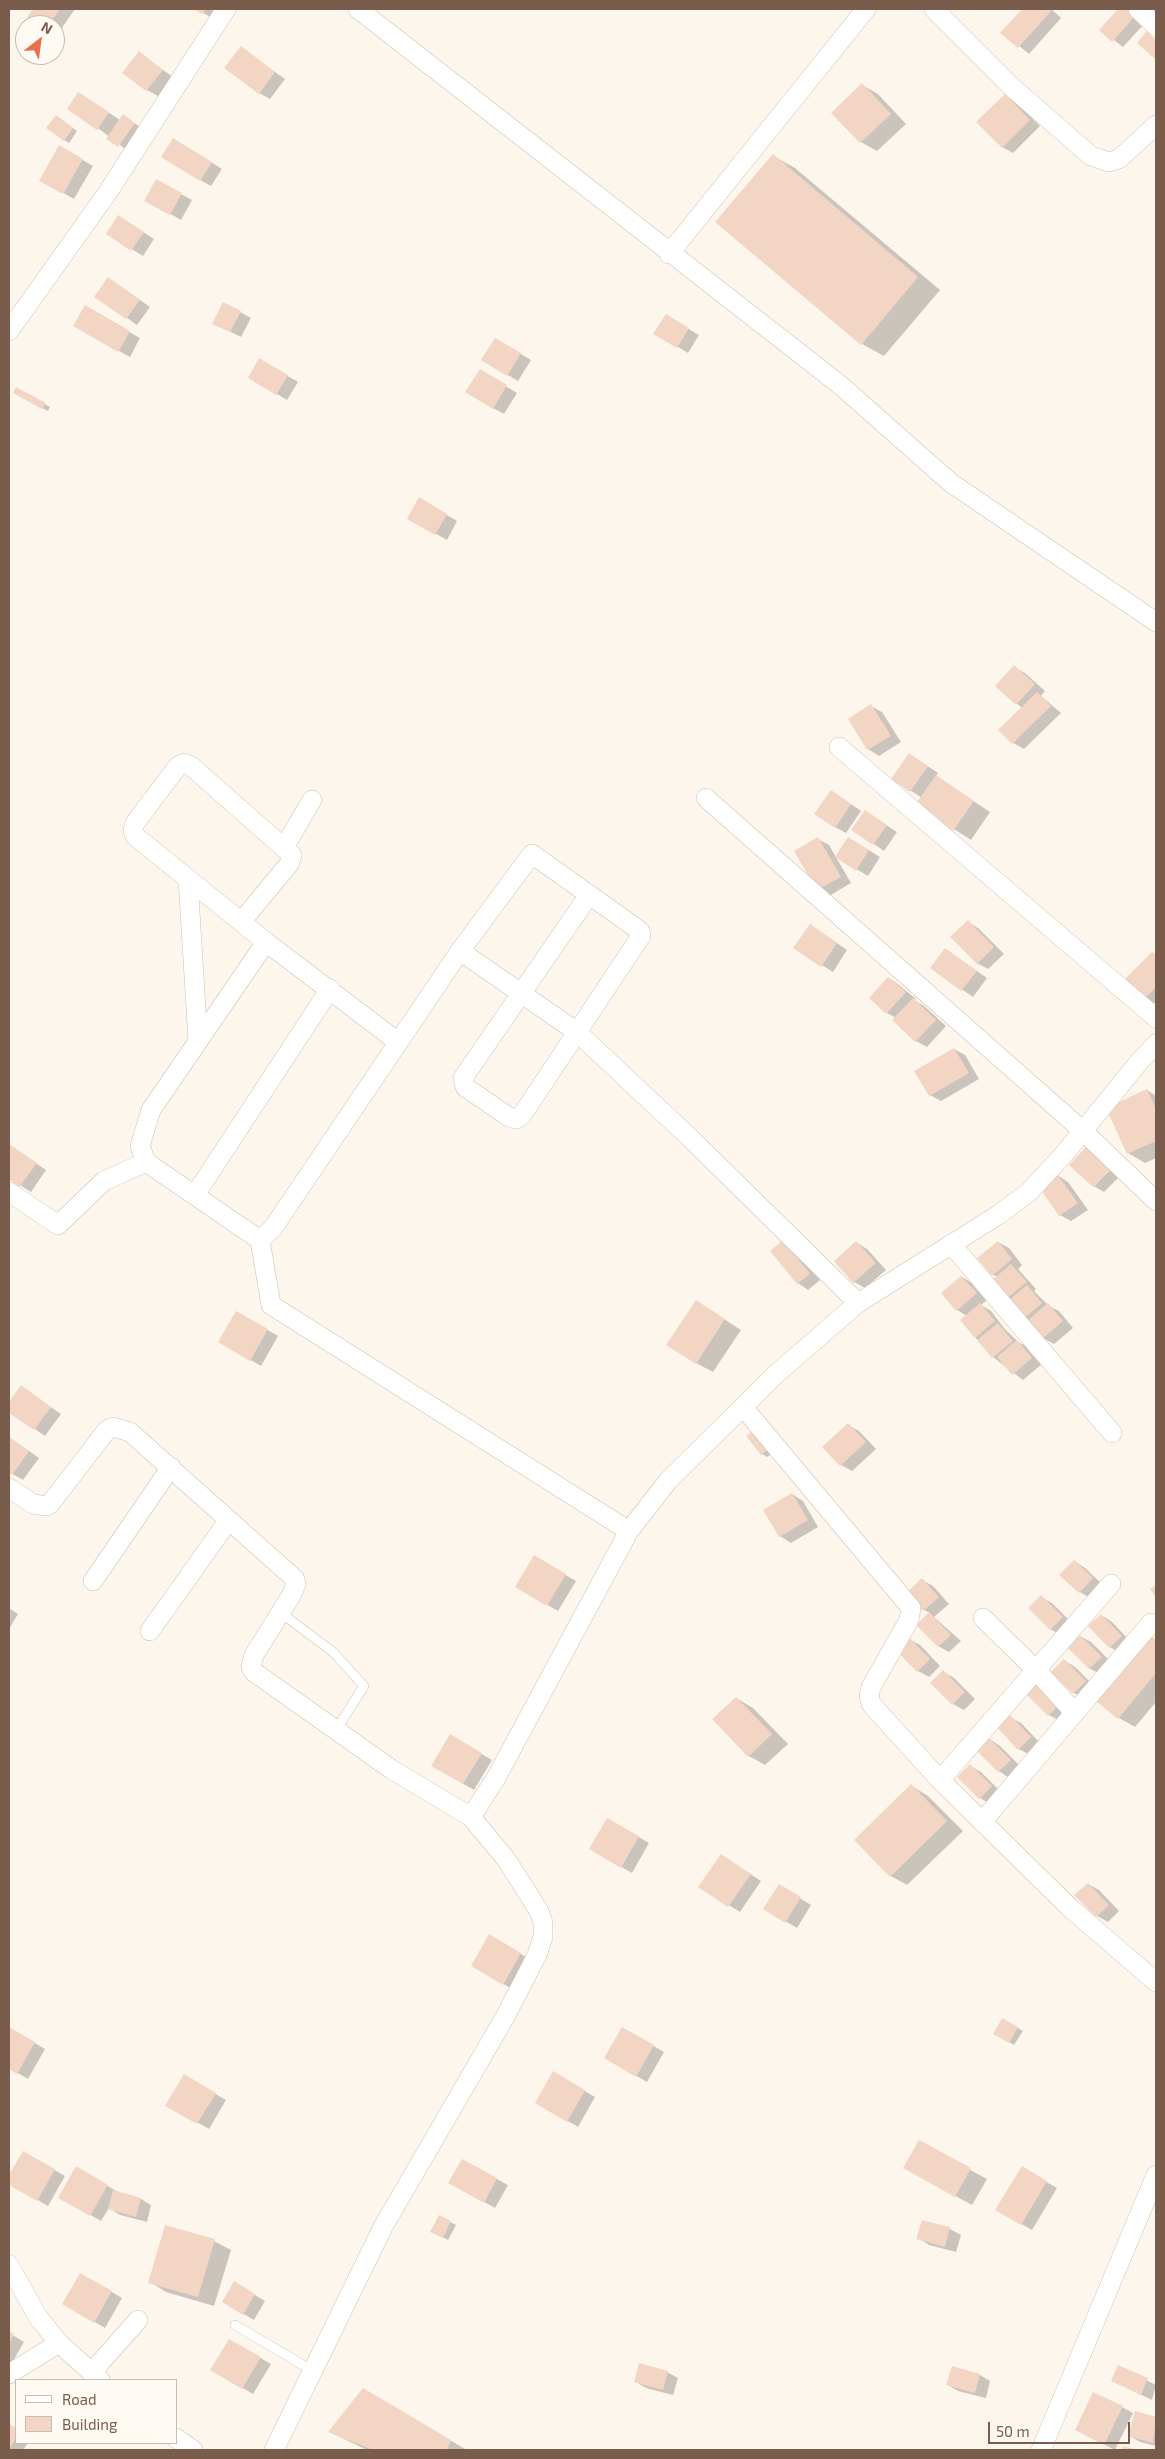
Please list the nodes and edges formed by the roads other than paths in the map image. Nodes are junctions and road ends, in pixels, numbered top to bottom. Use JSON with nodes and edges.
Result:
{"nodes":[{"id":1,"x":226,"y":9,"type":"edge"},
{"id":2,"x":358,"y":9,"type":"edge"},
{"id":3,"x":866,"y":9,"type":"edge"},
{"id":4,"x":934,"y":9,"type":"edge"},
{"id":5,"x":1138,"y":9,"type":"edge"},
{"id":6,"x":1156,"y":26,"type":"edge"},
{"id":7,"x":1156,"y":126,"type":"edge"},
{"id":8,"x":669,"y":254,"type":"junction"},
{"id":9,"x":9,"y":331,"type":"edge"},
{"id":10,"x":1156,"y":622,"type":"edge"},
{"id":11,"x":839,"y":747,"type":"dead end"},
{"id":12,"x":706,"y":798,"type":"dead end"},
{"id":13,"x":312,"y":800,"type":"dead end"},
{"id":14,"x":284,"y":846,"type":"junction"},
{"id":15,"x":188,"y":879,"type":"junction"},
{"id":16,"x":589,"y":895,"type":"junction"},
{"id":17,"x":241,"y":922,"type":"junction"},
{"id":18,"x":266,"y":942,"type":"junction"},
{"id":19,"x":460,"y":951,"type":"junction"},
{"id":20,"x":330,"y":989,"type":"junction"},
{"id":21,"x":521,"y":993,"type":"junction"},
{"id":22,"x":1156,"y":1018,"type":"edge"},
{"id":23,"x":576,"y":1032,"type":"junction"},
{"id":24,"x":198,"y":1041,"type":"junction"},
{"id":25,"x":398,"y":1042,"type":"junction"},
{"id":26,"x":1156,"y":1044,"type":"edge"},
{"id":27,"x":1083,"y":1131,"type":"junction"},
{"id":28,"x":146,"y":1162,"type":"junction"},
{"id":29,"x":9,"y":1192,"type":"edge"},
{"id":30,"x":195,"y":1195,"type":"junction"},
{"id":31,"x":1156,"y":1201,"type":"edge"},
{"id":32,"x":260,"y":1240,"type":"junction"},
{"id":33,"x":951,"y":1244,"type":"junction"},
{"id":34,"x":858,"y":1302,"type":"junction"},
{"id":35,"x":743,"y":1407,"type":"junction"},
{"id":36,"x":1112,"y":1433,"type":"dead end"},
{"id":37,"x":171,"y":1467,"type":"junction"},
{"id":38,"x":9,"y":1488,"type":"edge"},
{"id":39,"x":228,"y":1521,"type":"junction"},
{"id":40,"x":629,"y":1531,"type":"junction"},
{"id":41,"x":93,"y":1581,"type":"dead end"},
{"id":42,"x":1112,"y":1584,"type":"dead end"},
{"id":43,"x":280,"y":1613,"type":"junction"},
{"id":44,"x":983,"y":1618,"type":"dead end"},
{"id":45,"x":1151,"y":1623,"type":"dead end"},
{"id":46,"x":150,"y":1631,"type":"dead end"},
{"id":47,"x":1036,"y":1670,"type":"junction"},
{"id":48,"x":1074,"y":1713,"type":"junction"},
{"id":49,"x":336,"y":1730,"type":"junction"},
{"id":50,"x":940,"y":1780,"type":"junction"},
{"id":51,"x":471,"y":1817,"type":"junction"},
{"id":52,"x":982,"y":1822,"type":"junction"},
{"id":53,"x":1156,"y":1982,"type":"edge"},
{"id":54,"x":1156,"y":2175,"type":"edge"},
{"id":55,"x":9,"y":2265,"type":"edge"},
{"id":56,"x":138,"y":2320,"type":"dead end"},
{"id":57,"x":235,"y":2325,"type":"dead end"},
{"id":58,"x":58,"y":2343,"type":"junction"},
{"id":59,"x":313,"y":2371,"type":"junction"},
{"id":60,"x":9,"y":2374,"type":"edge"},
{"id":61,"x":95,"y":2377,"type":"edge"},
{"id":62,"x":178,"y":2439,"type":"edge"},
{"id":63,"x":193,"y":2450,"type":"edge"},
{"id":64,"x":274,"y":2450,"type":"edge"},
{"id":65,"x":1042,"y":2450,"type":"edge"}],
"edges":[{"from":1,"to":9,"type":"street"},
{"from":2,"to":8,"type":"street"},
{"from":3,"to":8,"type":"street"},
{"from":4,"to":7,"type":"street"},
{"from":5,"to":6,"type":"street"},
{"from":8,"to":10,"type":"street"},
{"from":11,"to":22,"type":"street"},
{"from":12,"to":27,"type":"street"},
{"from":13,"to":14,"type":"street"},
{"from":14,"to":15,"type":"street"},
{"from":14,"to":17,"type":"street"},
{"from":15,"to":17,"type":"street"},
{"from":15,"to":24,"type":"street"},
{"from":16,"to":19,"type":"street"},
{"from":16,"to":21,"type":"street"},
{"from":16,"to":23,"type":"street"},
{"from":17,"to":18,"type":"street"},
{"from":18,"to":20,"type":"street"},
{"from":18,"to":24,"type":"street"},
{"from":19,"to":21,"type":"street"},
{"from":19,"to":25,"type":"street"},
{"from":20,"to":25,"type":"street"},
{"from":20,"to":30,"type":"street"},
{"from":21,"to":23,"type":"street"},
{"from":21,"to":23,"type":"street"},
{"from":23,"to":34,"type":"street"},
{"from":24,"to":28,"type":"street"},
{"from":25,"to":32,"type":"street"},
{"from":26,"to":27,"type":"street"},
{"from":27,"to":31,"type":"street"},
{"from":27,"to":33,"type":"street"},
{"from":28,"to":29,"type":"street"},
{"from":28,"to":30,"type":"street"},
{"from":30,"to":32,"type":"street"},
{"from":32,"to":40,"type":"street"},
{"from":33,"to":34,"type":"street"},
{"from":33,"to":36,"type":"street"},
{"from":34,"to":35,"type":"street"},
{"from":35,"to":40,"type":"street"},
{"from":35,"to":50,"type":"street"},
{"from":37,"to":38,"type":"street"},
{"from":37,"to":39,"type":"street"},
{"from":37,"to":41,"type":"street"},
{"from":39,"to":43,"type":"street"},
{"from":39,"to":46,"type":"street"},
{"from":40,"to":51,"type":"street"},
{"from":42,"to":47,"type":"street"},
{"from":43,"to":49,"type":"lane"},
{"from":43,"to":49,"type":"street"},
{"from":44,"to":47,"type":"street"},
{"from":45,"to":48,"type":"street"},
{"from":47,"to":48,"type":"street"},
{"from":47,"to":50,"type":"street"},
{"from":48,"to":52,"type":"street"},
{"from":49,"to":51,"type":"street"},
{"from":50,"to":52,"type":"street"},
{"from":51,"to":59,"type":"street"},
{"from":52,"to":53,"type":"street"},
{"from":54,"to":65,"type":"street"},
{"from":55,"to":58,"type":"street"},
{"from":56,"to":61,"type":"street"},
{"from":57,"to":59,"type":"lane"},
{"from":58,"to":60,"type":"street"},
{"from":58,"to":61,"type":"street"},
{"from":59,"to":64,"type":"street"},
{"from":62,"to":63,"type":"street"}]}
